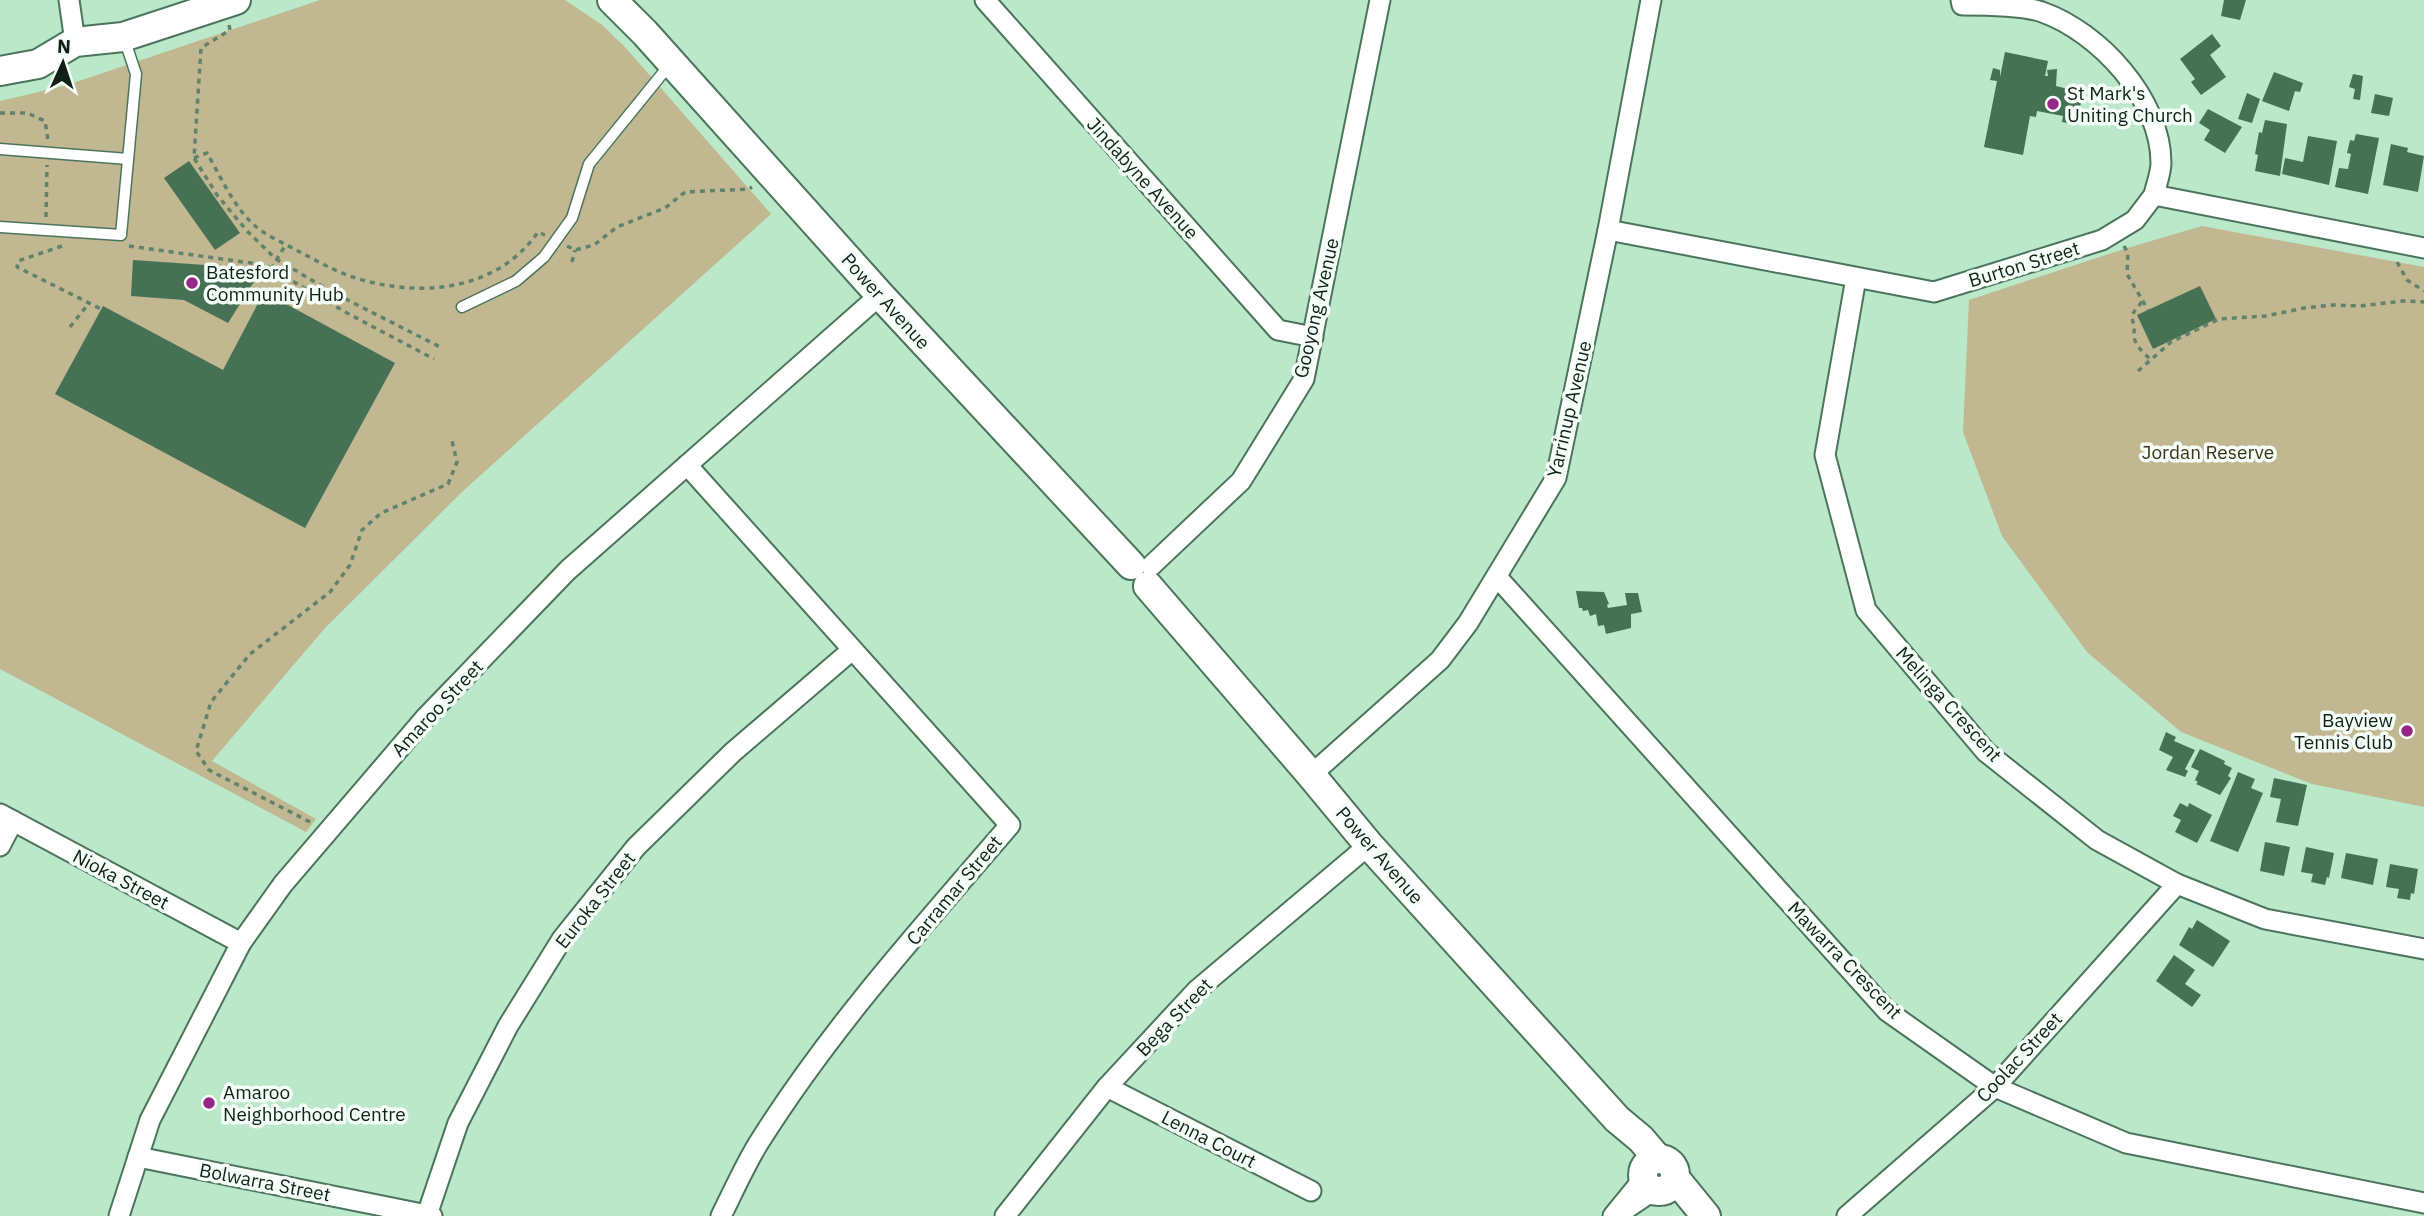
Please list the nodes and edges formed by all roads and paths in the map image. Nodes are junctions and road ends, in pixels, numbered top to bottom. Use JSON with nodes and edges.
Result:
{"nodes":[{"id":1,"x":69,"y":0,"type":"edge"},
{"id":2,"x":612,"y":0,"type":"edge"},
{"id":3,"x":622,"y":0,"type":"edge"},
{"id":4,"x":985,"y":0,"type":"edge"},
{"id":5,"x":1380,"y":0,"type":"edge"},
{"id":6,"x":1651,"y":0,"type":"edge"},
{"id":7,"x":1961,"y":0,"type":"edge"},
{"id":8,"x":215,"y":4,"type":"edge"},
{"id":9,"x":645,"y":33,"type":"junction"},
{"id":10,"x":123,"y":37,"type":"junction"},
{"id":11,"x":75,"y":42,"type":"junction"},
{"id":12,"x":671,"y":63,"type":"junction"},
{"id":13,"x":0,"y":71,"type":"edge"},
{"id":14,"x":0,"y":113,"type":"edge"},
{"id":15,"x":0,"y":149,"type":"edge"},
{"id":16,"x":48,"y":152,"type":"junction"},
{"id":17,"x":194,"y":158,"type":"junction"},
{"id":18,"x":128,"y":159,"type":"junction"},
{"id":19,"x":769,"y":171,"type":"junction"},
{"id":20,"x":2154,"y":195,"type":"junction"},
{"id":21,"x":255,"y":226,"type":"junction"},
{"id":22,"x":0,"y":227,"type":"edge"},
{"id":23,"x":45,"y":230,"type":"junction"},
{"id":24,"x":1608,"y":230,"type":"junction"},
{"id":25,"x":248,"y":232,"type":"junction"},
{"id":26,"x":2116,"y":232,"type":"junction"},
{"id":27,"x":556,"y":241,"type":"junction"},
{"id":28,"x":64,"y":242,"type":"dead end"},
{"id":29,"x":74,"y":242,"type":"dead end"},
{"id":30,"x":2396,"y":243,"type":"junction"},
{"id":31,"x":286,"y":244,"type":"junction"},
{"id":32,"x":126,"y":246,"type":"dead end"},
{"id":33,"x":2424,"y":248,"type":"edge"},
{"id":34,"x":575,"y":250,"type":"junction"},
{"id":35,"x":276,"y":259,"type":"junction"},
{"id":36,"x":572,"y":262,"type":"dead end"},
{"id":37,"x":271,"y":269,"type":"junction"},
{"id":38,"x":1856,"y":278,"type":"junction"},
{"id":39,"x":2424,"y":291,"type":"edge"},
{"id":40,"x":880,"y":295,"type":"junction"},
{"id":41,"x":353,"y":302,"type":"junction"},
{"id":42,"x":2143,"y":302,"type":"junction"},
{"id":43,"x":2424,"y":302,"type":"edge"},
{"id":44,"x":89,"y":303,"type":"junction"},
{"id":45,"x":462,"y":307,"type":"dead end"},
{"id":46,"x":101,"y":309,"type":"dead end"},
{"id":47,"x":2148,"y":310,"type":"dead end"},
{"id":48,"x":347,"y":313,"type":"junction"},
{"id":49,"x":70,"y":327,"type":"dead end"},
{"id":50,"x":1312,"y":337,"type":"junction"},
{"id":51,"x":440,"y":347,"type":"dead end"},
{"id":52,"x":434,"y":359,"type":"dead end"},
{"id":53,"x":2151,"y":360,"type":"junction"},
{"id":54,"x":2138,"y":371,"type":"dead end"},
{"id":55,"x":452,"y":441,"type":"dead end"},
{"id":56,"x":687,"y":465,"type":"junction"},
{"id":57,"x":1143,"y":572,"type":"junction"},
{"id":58,"x":1497,"y":577,"type":"junction"},
{"id":59,"x":852,"y":650,"type":"junction"},
{"id":60,"x":1311,"y":775,"type":"junction"},
{"id":61,"x":6,"y":818,"type":"edge"},
{"id":62,"x":327,"y":832,"type":"junction"},
{"id":63,"x":1369,"y":845,"type":"junction"},
{"id":64,"x":0,"y":846,"type":"edge"},
{"id":65,"x":2177,"y":884,"type":"junction"},
{"id":66,"x":241,"y":943,"type":"junction"},
{"id":67,"x":2424,"y":949,"type":"edge"},
{"id":68,"x":1107,"y":1087,"type":"junction"},
{"id":69,"x":1994,"y":1087,"type":"junction"},
{"id":70,"x":138,"y":1157,"type":"junction"},
{"id":71,"x":1656,"y":1177,"type":"junction"},
{"id":72,"x":1311,"y":1191,"type":"dead end"},
{"id":73,"x":2424,"y":1203,"type":"edge"},
{"id":74,"x":119,"y":1216,"type":"edge"},
{"id":75,"x":430,"y":1216,"type":"edge"},
{"id":76,"x":721,"y":1216,"type":"edge"},
{"id":77,"x":1005,"y":1216,"type":"edge"},
{"id":78,"x":1614,"y":1216,"type":"edge"},
{"id":79,"x":1696,"y":1216,"type":"edge"},
{"id":80,"x":1706,"y":1216,"type":"edge"},
{"id":81,"x":1847,"y":1216,"type":"edge"}],
"edges":[{"from":1,"to":11,"type":"street"},
{"from":2,"to":9,"type":"street","name":"Power Avenue"},
{"from":3,"to":9,"type":"street","name":"Power Avenue"},
{"from":4,"to":50,"type":"street","name":"Jindabyne Avenue"},
{"from":5,"to":50,"type":"street","name":"Gooyong Avenue"},
{"from":6,"to":24,"type":"street","name":"Yarrinup Avenue"},
{"from":7,"to":20,"type":"street"},
{"from":8,"to":10,"type":"street"},
{"from":8,"to":17,"type":"path"},
{"from":9,"to":12,"type":"street","name":"Power Avenue"},
{"from":10,"to":11,"type":"street"},
{"from":10,"to":18,"type":"lane"},
{"from":11,"to":13,"type":"street"},
{"from":12,"to":19,"type":"street","name":"Power Avenue"},
{"from":12,"to":27,"type":"lane"},
{"from":14,"to":16,"type":"path"},
{"from":15,"to":16,"type":"lane"},
{"from":16,"to":18,"type":"lane"},
{"from":16,"to":23,"type":"path"},
{"from":17,"to":21,"type":"path"},
{"from":17,"to":25,"type":"path"},
{"from":18,"to":23,"type":"lane"},
{"from":19,"to":34,"type":"path"},
{"from":19,"to":40,"type":"street","name":"Power Avenue"},
{"from":20,"to":26,"type":"street","name":"Burton Street"},
{"from":20,"to":30,"type":"street"},
{"from":21,"to":25,"type":"path"},
{"from":21,"to":31,"type":"path"},
{"from":22,"to":23,"type":"lane"},
{"from":23,"to":28,"type":"path"},
{"from":24,"to":38,"type":"street","name":"Burton Street"},
{"from":24,"to":58,"type":"street","name":"Yarrinup Avenue"},
{"from":25,"to":35,"type":"path"},
{"from":26,"to":38,"type":"street","name":"Burton Street"},
{"from":26,"to":42,"type":"path"},
{"from":27,"to":31,"type":"path"},
{"from":27,"to":34,"type":"path"},
{"from":27,"to":45,"type":"lane"},
{"from":29,"to":44,"type":"path"},
{"from":30,"to":33,"type":"street"},
{"from":30,"to":39,"type":"path"},
{"from":31,"to":35,"type":"path"},
{"from":32,"to":37,"type":"path"},
{"from":34,"to":36,"type":"path"},
{"from":35,"to":37,"type":"path"},
{"from":35,"to":41,"type":"path"},
{"from":37,"to":48,"type":"path"},
{"from":38,"to":65,"type":"street","name":"Melinga Crescent"},
{"from":40,"to":56,"type":"street","name":"Amaroo Street"},
{"from":40,"to":57,"type":"street","name":"Power Avenue"},
{"from":41,"to":48,"type":"path"},
{"from":41,"to":51,"type":"path"},
{"from":42,"to":47,"type":"path"},
{"from":42,"to":53,"type":"path"},
{"from":43,"to":53,"type":"path"},
{"from":44,"to":46,"type":"path"},
{"from":44,"to":49,"type":"path"},
{"from":48,"to":52,"type":"path"},
{"from":50,"to":57,"type":"street","name":"Gooyong Avenue"},
{"from":53,"to":54,"type":"path"},
{"from":55,"to":62,"type":"path"},
{"from":56,"to":59,"type":"street","name":"Carramar Street"},
{"from":56,"to":62,"type":"street","name":"Amaroo Street"},
{"from":57,"to":60,"type":"street","name":"Power Avenue"},
{"from":58,"to":60,"type":"street","name":"Yarrinup Avenue"},
{"from":58,"to":69,"type":"street","name":"Mawarra Crescent"},
{"from":59,"to":75,"type":"street","name":"Euroka Street"},
{"from":59,"to":76,"type":"street","name":"Carramar Street"},
{"from":60,"to":63,"type":"street","name":"Power Avenue"},
{"from":61,"to":64,"type":"street"},
{"from":61,"to":66,"type":"street","name":"Nioka Street"},
{"from":62,"to":66,"type":"street","name":"Amaroo Street"},
{"from":63,"to":68,"type":"street","name":"Bega Street"},
{"from":63,"to":71,"type":"street","name":"Power Avenue"},
{"from":65,"to":67,"type":"street","name":"Melinga Crescent"},
{"from":65,"to":69,"type":"street","name":"Coolac Street"},
{"from":66,"to":70,"type":"street","name":"Amaroo Street"},
{"from":68,"to":72,"type":"street","name":"Lenna Court"},
{"from":68,"to":77,"type":"street","name":"Bega Street"},
{"from":69,"to":73,"type":"street","name":"Mawarra Crescent"},
{"from":69,"to":81,"type":"street","name":"Coolac Street"},
{"from":70,"to":74,"type":"street","name":"Amaroo Street"},
{"from":70,"to":75,"type":"street","name":"Bolwarra Street"},
{"from":71,"to":78,"type":"street"},
{"from":71,"to":79,"type":"street","name":"Power Avenue"},
{"from":71,"to":80,"type":"street","name":"Power Avenue"}]}
